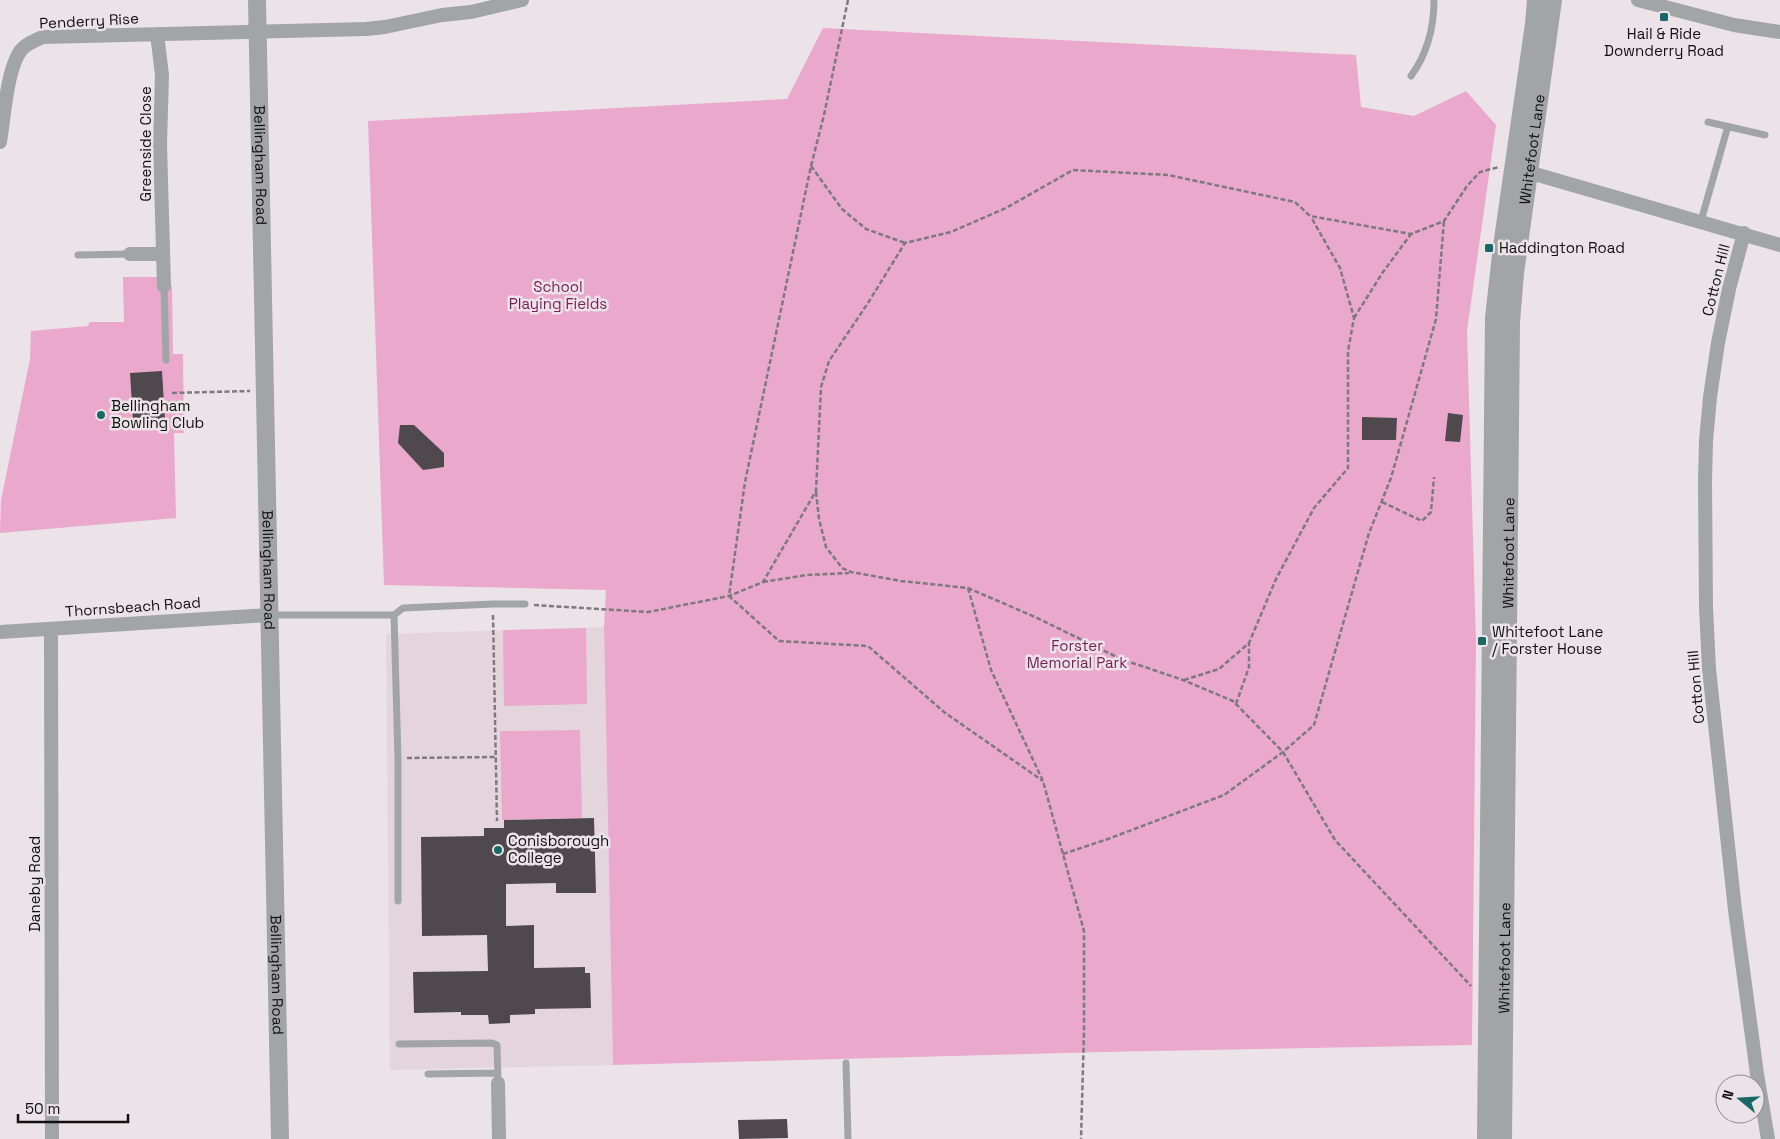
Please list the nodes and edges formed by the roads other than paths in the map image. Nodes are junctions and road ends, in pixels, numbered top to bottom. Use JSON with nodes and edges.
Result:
{"nodes":[{"id":1,"x":257,"y":0,"type":"edge"},
{"id":2,"x":522,"y":0,"type":"edge"},
{"id":3,"x":1434,"y":0,"type":"edge"},
{"id":4,"x":1536,"y":0,"type":"edge"},
{"id":5,"x":1553,"y":0,"type":"edge"},
{"id":6,"x":1638,"y":0,"type":"edge"},
{"id":7,"x":471,"y":6,"type":"edge"},
{"id":8,"x":257,"y":31,"type":"junction"},
{"id":9,"x":1780,"y":32,"type":"edge"},
{"id":10,"x":157,"y":34,"type":"junction"},
{"id":11,"x":1411,"y":76,"type":"dead end"},
{"id":12,"x":1708,"y":122,"type":"dead end"},
{"id":13,"x":1728,"y":126,"type":"junction"},
{"id":14,"x":1765,"y":135,"type":"dead end"},
{"id":15,"x":0,"y":142,"type":"edge"},
{"id":16,"x":1514,"y":169,"type":"junction"},
{"id":17,"x":1701,"y":221,"type":"junction"},
{"id":18,"x":1744,"y":233,"type":"junction"},
{"id":19,"x":1780,"y":245,"type":"edge"},
{"id":20,"x":130,"y":254,"type":"joint"},
{"id":21,"x":163,"y":254,"type":"junction"},
{"id":22,"x":78,"y":256,"type":"dead end"},
{"id":23,"x":164,"y":286,"type":"joint"},
{"id":24,"x":166,"y":360,"type":"dead end"},
{"id":25,"x":525,"y":604,"type":"road end"},
{"id":26,"x":269,"y":615,"type":"junction"},
{"id":27,"x":394,"y":615,"type":"junction"},
{"id":28,"x":51,"y":629,"type":"junction"},
{"id":29,"x":0,"y":632,"type":"edge"},
{"id":30,"x":1498,"y":804,"type":"junction"},
{"id":31,"x":398,"y":901,"type":"dead end"},
{"id":32,"x":399,"y":1044,"type":"dead end"},
{"id":33,"x":846,"y":1063,"type":"dead end"},
{"id":34,"x":428,"y":1074,"type":"dead end"},
{"id":35,"x":498,"y":1078,"type":"junction"},
{"id":36,"x":52,"y":1139,"type":"edge"},
{"id":37,"x":280,"y":1139,"type":"edge"},
{"id":38,"x":499,"y":1139,"type":"edge"},
{"id":39,"x":848,"y":1139,"type":"edge"},
{"id":40,"x":1486,"y":1139,"type":"edge"},
{"id":41,"x":1503,"y":1139,"type":"edge"},
{"id":42,"x":1768,"y":1139,"type":"edge"}],
"edges":[{"from":1,"to":8,"type":"street","name":"Bellingham Road"},
{"from":2,"to":7,"type":"street","name":"Penderry Rise"},
{"from":3,"to":11,"type":"lane"},
{"from":4,"to":16,"type":"street","name":"Whitefoot Lane"},
{"from":5,"to":16,"type":"street","name":"Whitefoot Lane"},
{"from":6,"to":9,"type":"street"},
{"from":7,"to":8,"type":"street","name":"Penderry Rise"},
{"from":8,"to":10,"type":"street","name":"Penderry Rise"},
{"from":8,"to":26,"type":"street","name":"Bellingham Road"},
{"from":10,"to":15,"type":"street","name":"Penderry Rise"},
{"from":10,"to":21,"type":"street","name":"Greenside Close"},
{"from":12,"to":13,"type":"lane"},
{"from":13,"to":14,"type":"lane"},
{"from":13,"to":17,"type":"lane"},
{"from":16,"to":17,"type":"street"},
{"from":16,"to":30,"type":"street","name":"Whitefoot Lane"},
{"from":17,"to":18,"type":"street"},
{"from":18,"to":19,"type":"street"},
{"from":18,"to":42,"type":"street","name":"Cotton Hill"},
{"from":20,"to":21,"type":"street"},
{"from":20,"to":22,"type":"lane"},
{"from":21,"to":23,"type":"street","name":"Greenside Close"},
{"from":23,"to":24,"type":"lane"},
{"from":25,"to":27,"type":"lane"},
{"from":26,"to":27,"type":"lane"},
{"from":26,"to":28,"type":"street","name":"Thornsbeach Road"},
{"from":26,"to":37,"type":"street","name":"Bellingham Road"},
{"from":27,"to":31,"type":"lane"},
{"from":28,"to":29,"type":"street","name":"Thornsbeach Road"},
{"from":28,"to":36,"type":"street","name":"Daneby Road"},
{"from":30,"to":40,"type":"street","name":"Whitefoot Lane"},
{"from":30,"to":41,"type":"street","name":"Whitefoot Lane"},
{"from":32,"to":35,"type":"lane"},
{"from":33,"to":39,"type":"lane"},
{"from":34,"to":35,"type":"lane"},
{"from":35,"to":38,"type":"street"}]}
